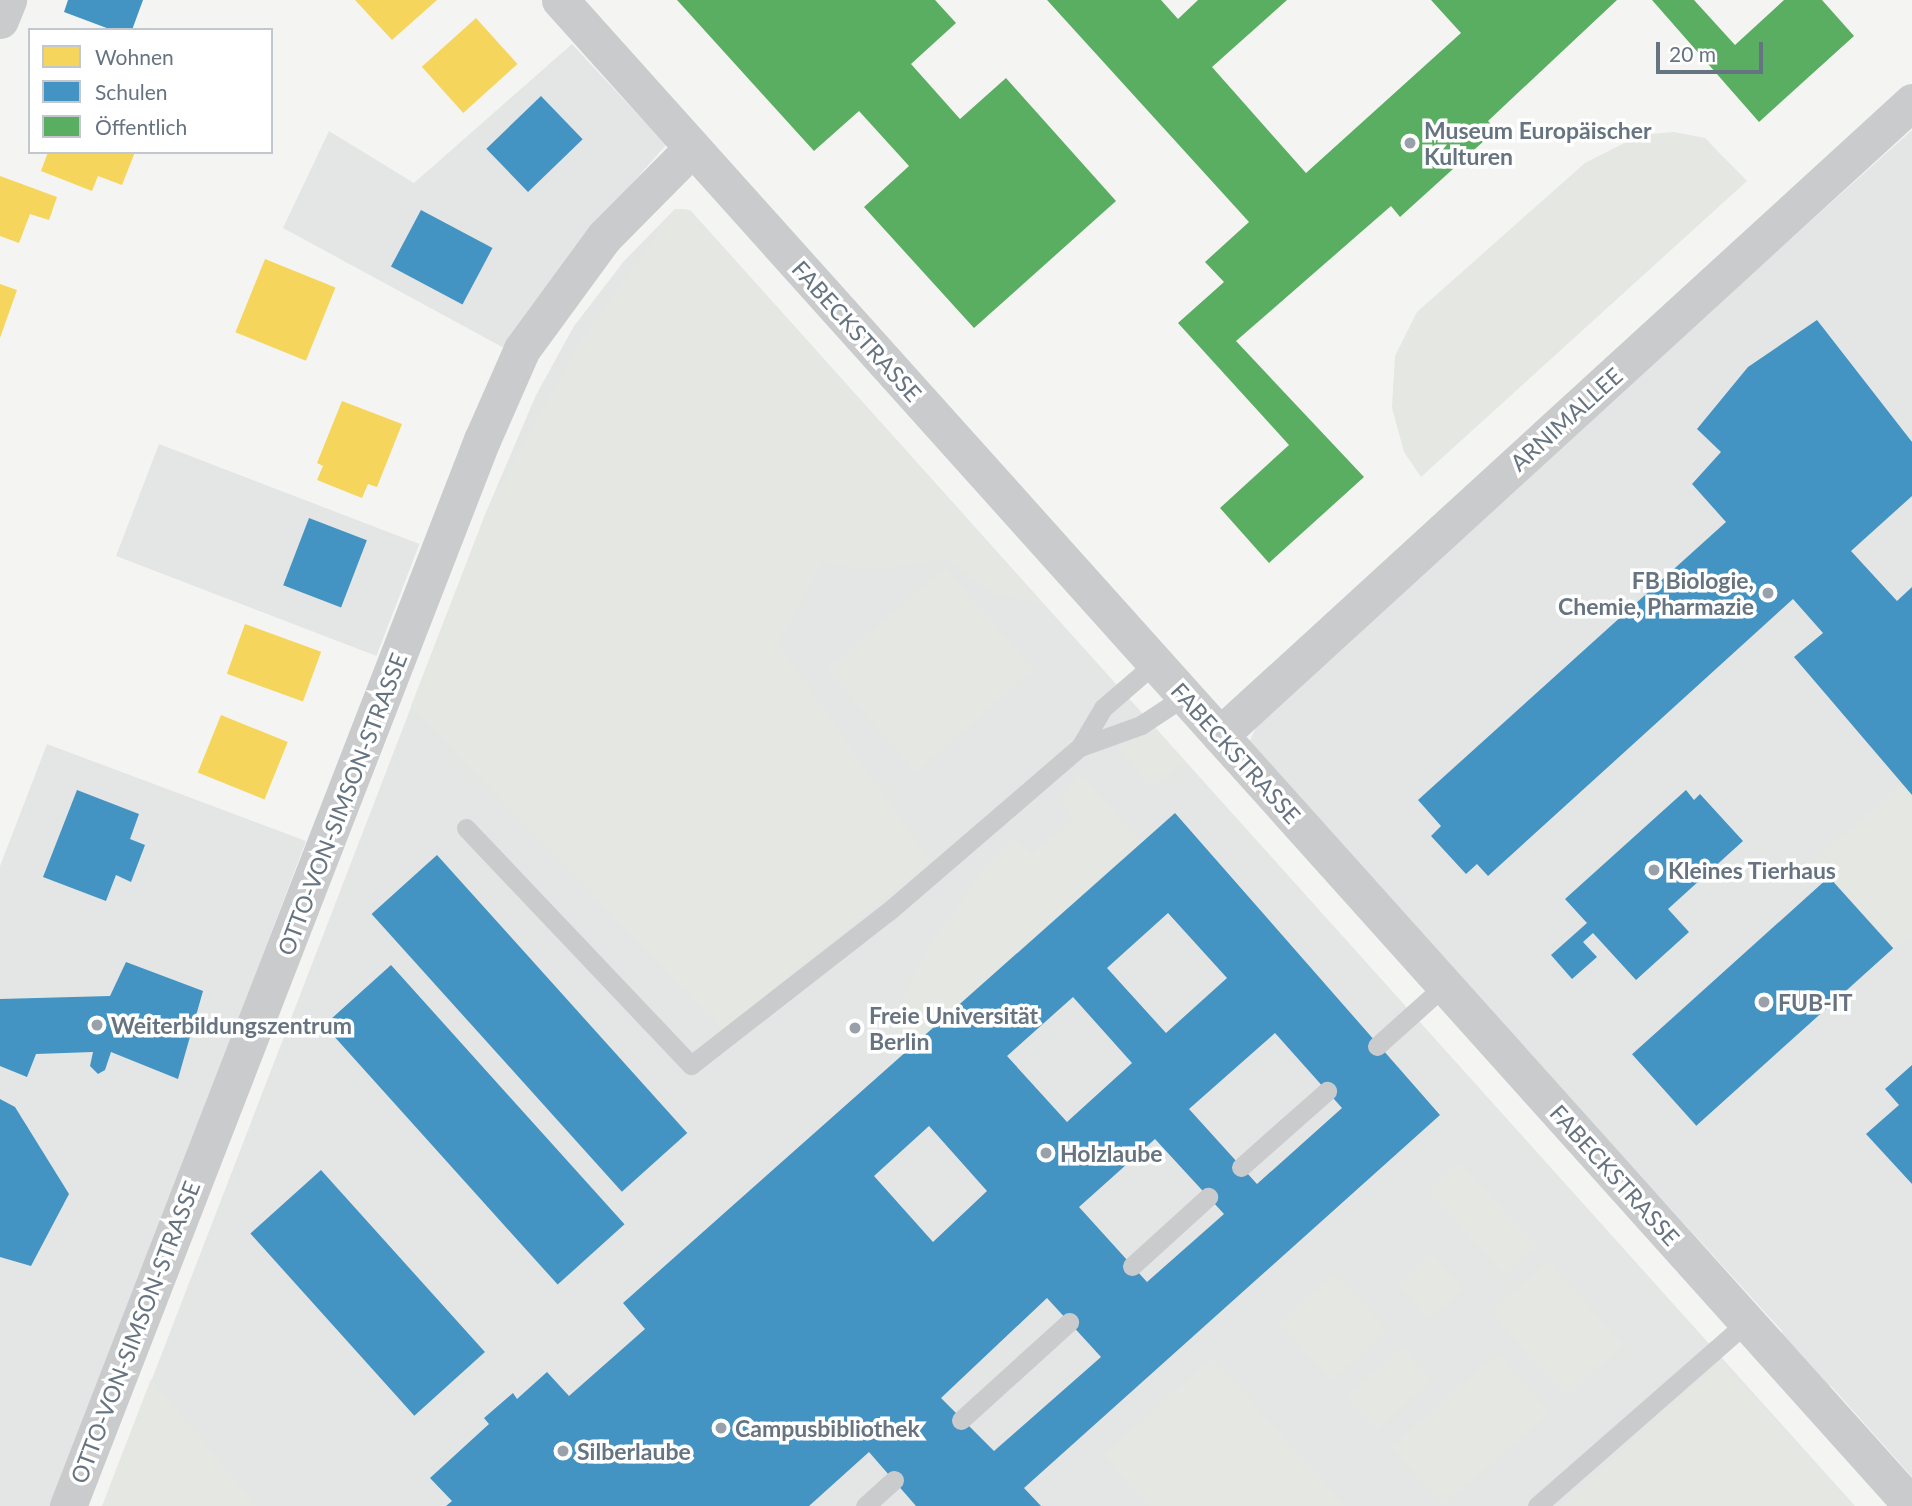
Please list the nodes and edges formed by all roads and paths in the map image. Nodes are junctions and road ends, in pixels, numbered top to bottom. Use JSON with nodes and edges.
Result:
{"nodes":[{"id":1,"x":8,"y":0,"type":"edge"},
{"id":2,"x":560,"y":0,"type":"edge"},
{"id":3,"x":0,"y":20,"type":"edge"},
{"id":4,"x":1912,"y":102,"type":"edge"},
{"id":5,"x":692,"y":148,"type":"junction"},
{"id":6,"x":1155,"y":663,"type":"junction"},
{"id":7,"x":1185,"y":696,"type":"junction"},
{"id":8,"x":1220,"y":735,"type":"junction"},
{"id":9,"x":1080,"y":747,"type":"junction"},
{"id":10,"x":467,"y":828,"type":"dead end"},
{"id":11,"x":1445,"y":985,"type":"junction"},
{"id":12,"x":1377,"y":1046,"type":"dead end"},
{"id":13,"x":1327,"y":1091,"type":"dead end"},
{"id":14,"x":1241,"y":1167,"type":"dead end"},
{"id":15,"x":1208,"y":1197,"type":"dead end"},
{"id":16,"x":1132,"y":1266,"type":"dead end"},
{"id":17,"x":1069,"y":1322,"type":"dead end"},
{"id":18,"x":1747,"y":1322,"type":"junction"},
{"id":19,"x":961,"y":1420,"type":"dead end"},
{"id":20,"x":894,"y":1480,"type":"dead end"},
{"id":21,"x":68,"y":1506,"type":"edge"},
{"id":22,"x":865,"y":1506,"type":"edge"},
{"id":23,"x":1537,"y":1506,"type":"edge"},
{"id":24,"x":1912,"y":1506,"type":"edge"}],
"edges":[{"from":1,"to":3,"type":"street"},
{"from":2,"to":5,"type":"street","name":"FABECKSTRASSE"},
{"from":4,"to":8,"type":"street","name":"ARNIMALLEE"},
{"from":5,"to":6,"type":"street","name":"FABECKSTRASSE"},
{"from":5,"to":21,"type":"street","name":"OTTO-VON-SIMSON-STRASSE"},
{"from":6,"to":7,"type":"street","name":"FABECKSTRASSE"},
{"from":6,"to":9,"type":"lane"},
{"from":7,"to":8,"type":"street","name":"FABECKSTRASSE"},
{"from":7,"to":9,"type":"lane"},
{"from":8,"to":11,"type":"street","name":"FABECKSTRASSE"},
{"from":9,"to":10,"type":"lane"},
{"from":11,"to":12,"type":"lane"},
{"from":11,"to":18,"type":"street","name":"FABECKSTRASSE"},
{"from":13,"to":14,"type":"lane"},
{"from":15,"to":16,"type":"lane"},
{"from":17,"to":19,"type":"lane"},
{"from":18,"to":23,"type":"lane"},
{"from":18,"to":24,"type":"street","name":"FABECKSTRASSE"},
{"from":20,"to":22,"type":"lane"}]}
